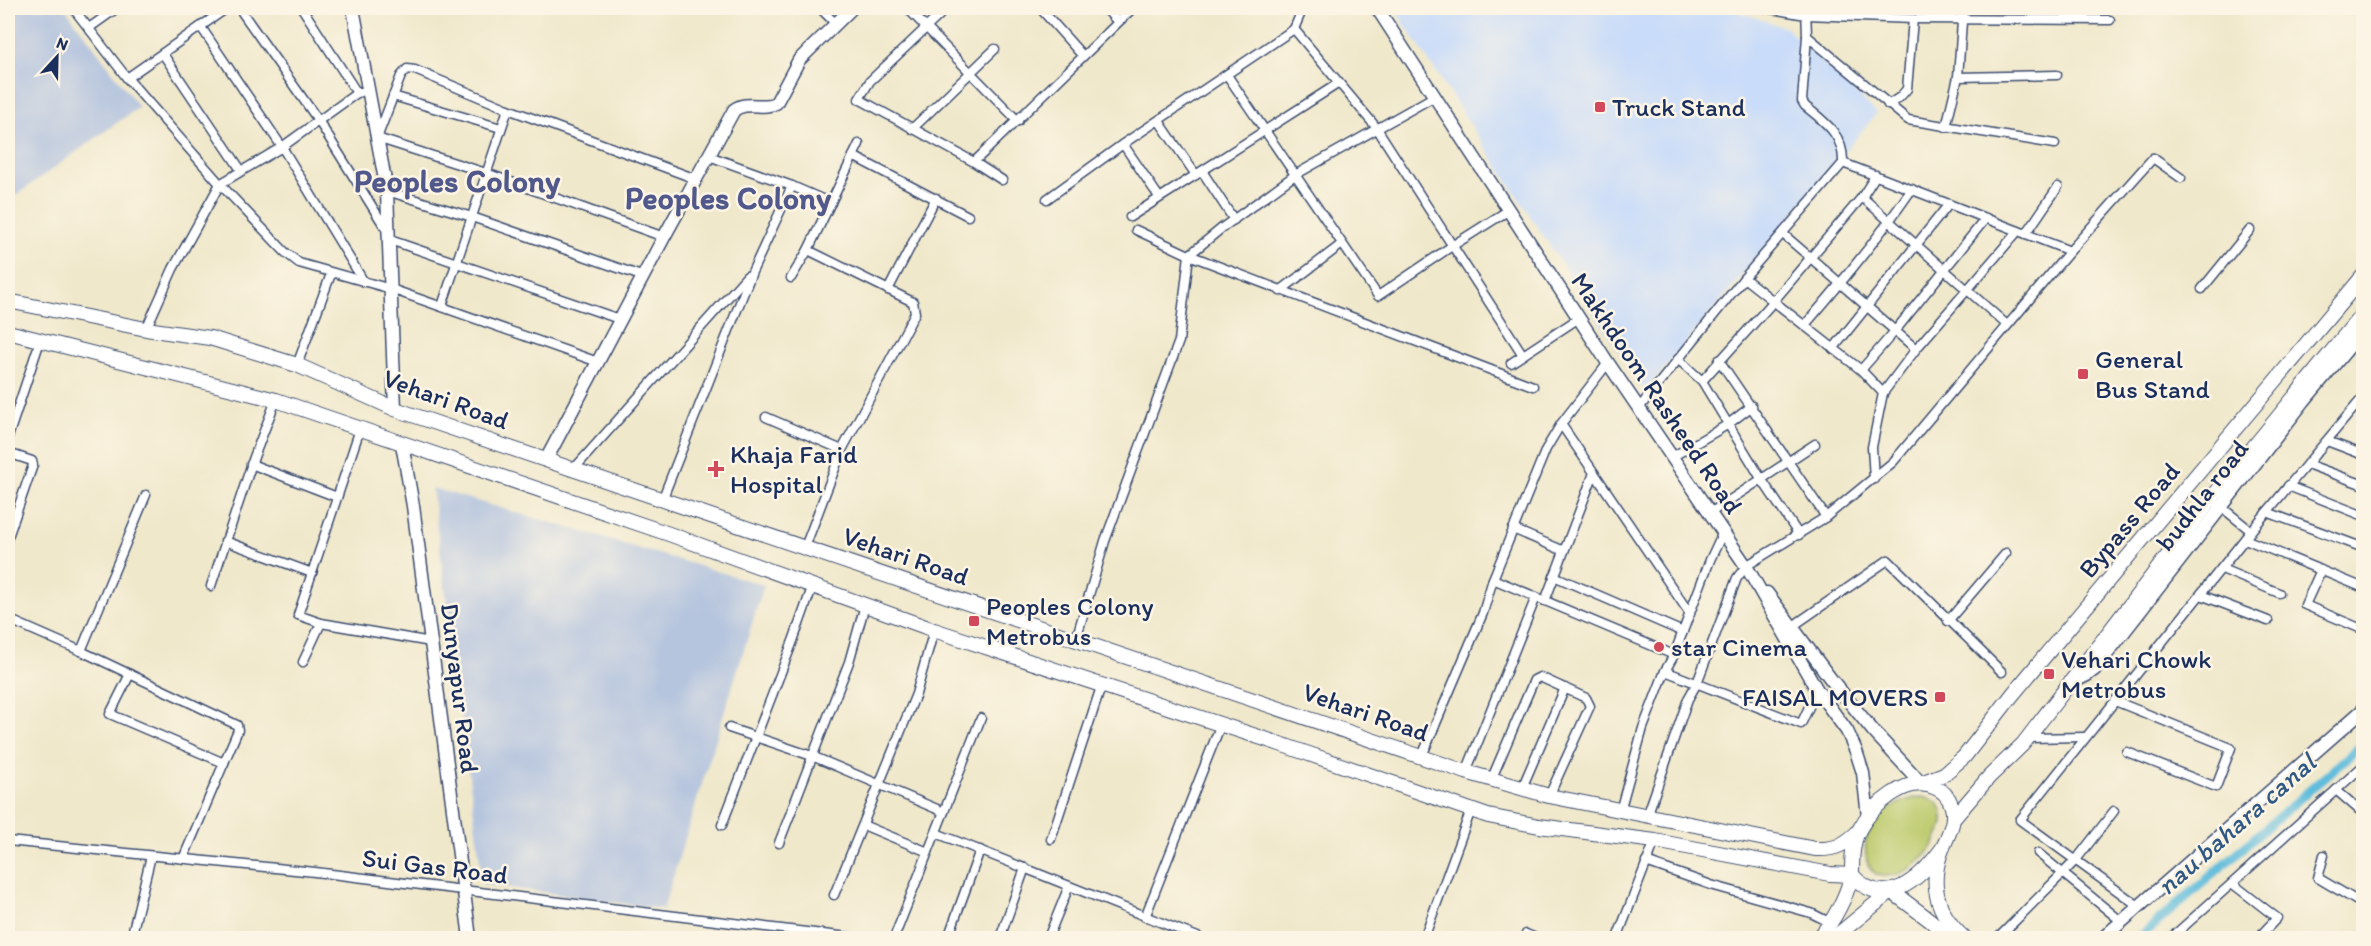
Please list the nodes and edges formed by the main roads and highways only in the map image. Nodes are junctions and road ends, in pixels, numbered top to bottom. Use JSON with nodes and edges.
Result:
{"nodes":[{"id":1,"x":2364,"y":275,"type":"edge"},
{"id":2,"x":8,"y":301,"type":"edge"},
{"id":3,"x":2364,"y":312,"type":"edge"},
{"id":4,"x":8,"y":332,"type":"edge"},
{"id":5,"x":2357,"y":336,"type":"edge"},
{"id":6,"x":1921,"y":783,"type":"junction"},
{"id":7,"x":1954,"y":818,"type":"junction"},
{"id":8,"x":1858,"y":832,"type":"junction"},
{"id":9,"x":1942,"y":849,"type":"junction"},
{"id":10,"x":1852,"y":875,"type":"junction"},
{"id":11,"x":1891,"y":891,"type":"junction"},
{"id":12,"x":1819,"y":939,"type":"edge"},
{"id":13,"x":1834,"y":939,"type":"edge"},
{"id":14,"x":1949,"y":939,"type":"edge"},
{"id":15,"x":1964,"y":939,"type":"edge"}],
"edges":[{"from":1,"to":6,"type":"main road","name":"Bypass Road"},
{"from":2,"to":8,"type":"main road","name":"Vehari Road"},
{"from":3,"to":5,"type":"main road"},
{"from":4,"to":10,"type":"main road"},
{"from":5,"to":7,"type":"main road"},
{"from":6,"to":7,"type":"main road"},
{"from":6,"to":8,"type":"main road"},
{"from":7,"to":9,"type":"main road"},
{"from":8,"to":10,"type":"main road"},
{"from":9,"to":11,"type":"main road"},
{"from":9,"to":15,"type":"main road"},
{"from":10,"to":11,"type":"main road"},
{"from":10,"to":12,"type":"main road"},
{"from":11,"to":13,"type":"main road"},
{"from":11,"to":14,"type":"main road"}]}
